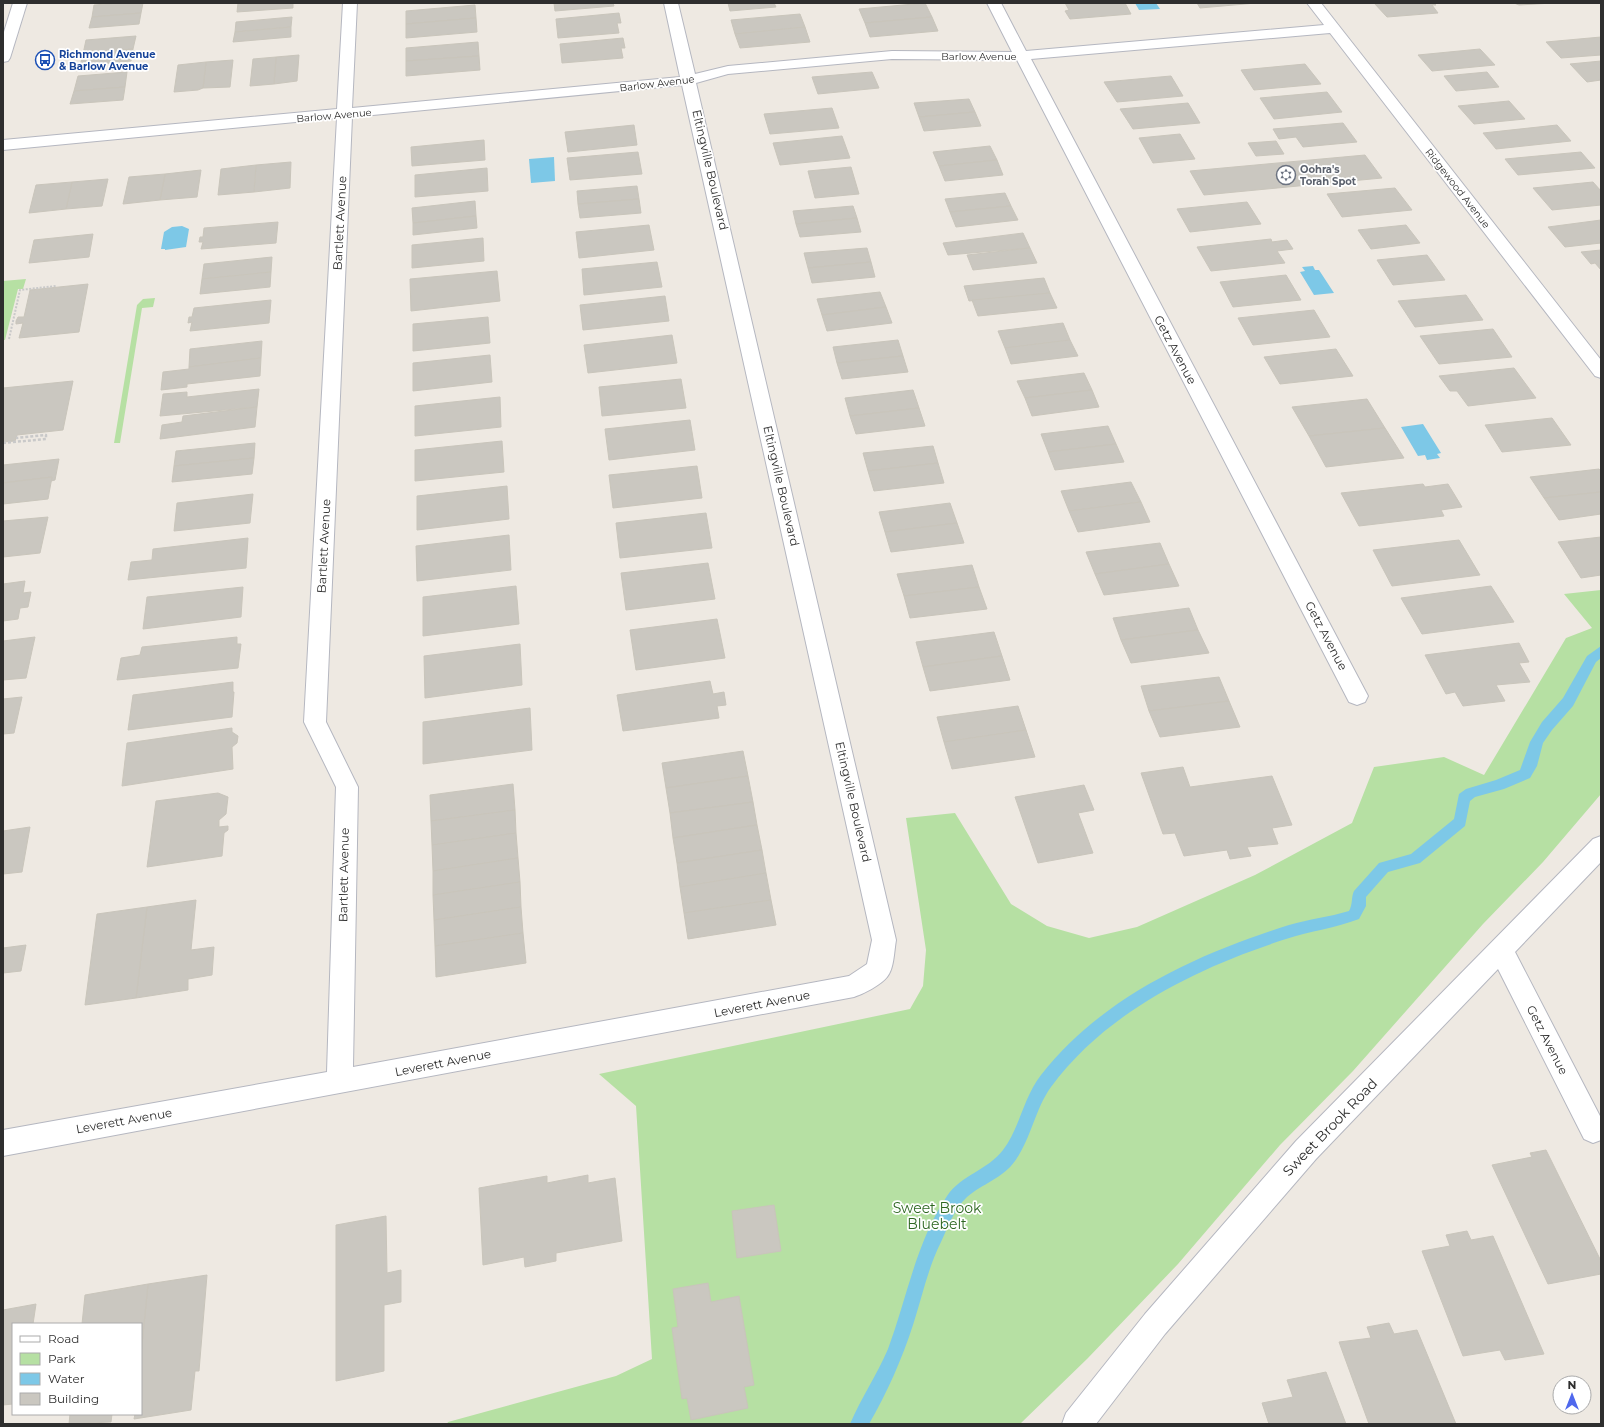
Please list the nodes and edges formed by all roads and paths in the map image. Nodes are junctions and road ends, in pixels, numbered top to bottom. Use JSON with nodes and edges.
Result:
{"nodes":[{"id":1,"x":20,"y":3,"type":"edge"},
{"id":2,"x":350,"y":3,"type":"edge"},
{"id":3,"x":671,"y":3,"type":"edge"},
{"id":4,"x":994,"y":3,"type":"edge"},
{"id":5,"x":1314,"y":3,"type":"edge"},
{"id":6,"x":1334,"y":28,"type":"junction"},
{"id":7,"x":1020,"y":56,"type":"junction"},
{"id":8,"x":3,"y":58,"type":"edge"},
{"id":9,"x":690,"y":80,"type":"junction"},
{"id":10,"x":345,"y":114,"type":"junction"},
{"id":11,"x":3,"y":145,"type":"edge"},
{"id":12,"x":55,"y":288,"type":"dead end"},
{"id":13,"x":9,"y":339,"type":"dead end"},
{"id":14,"x":1601,"y":372,"type":"edge"},
{"id":15,"x":16,"y":438,"type":"dead end"},
{"id":16,"x":3,"y":443,"type":"edge"},
{"id":17,"x":1357,"y":696,"type":"dead end"},
{"id":18,"x":1601,"y":846,"type":"edge"},
{"id":19,"x":1501,"y":950,"type":"junction"},
{"id":20,"x":878,"y":970,"type":"joint"},
{"id":21,"x":340,"y":1082,"type":"junction"},
{"id":22,"x":1593,"y":1130,"type":"dead end"},
{"id":23,"x":3,"y":1143,"type":"edge"},
{"id":24,"x":1077,"y":1424,"type":"edge"}],
"edges":[{"from":1,"to":8,"type":"street"},
{"from":2,"to":10,"type":"street","name":"Bartlett Avenue"},
{"from":3,"to":9,"type":"street","name":"Eltingville Boulevard"},
{"from":4,"to":7,"type":"street","name":"Getz Avenue"},
{"from":5,"to":6,"type":"street","name":"Ridgewood Avenue"},
{"from":6,"to":7,"type":"street","name":"Barlow Avenue"},
{"from":6,"to":14,"type":"street","name":"Ridgewood Avenue"},
{"from":7,"to":9,"type":"street","name":"Barlow Avenue"},
{"from":7,"to":17,"type":"street","name":"Getz Avenue"},
{"from":9,"to":10,"type":"street","name":"Barlow Avenue"},
{"from":9,"to":20,"type":"street","name":"Eltingville Boulevard"},
{"from":10,"to":11,"type":"street","name":"Barlow Avenue"},
{"from":10,"to":21,"type":"street","name":"Bartlett Avenue"},
{"from":12,"to":13,"type":"path"},
{"from":15,"to":16,"type":"path"},
{"from":18,"to":19,"type":"street","name":"Sweet Brook Road"},
{"from":19,"to":22,"type":"street","name":"Getz Avenue"},
{"from":19,"to":24,"type":"street","name":"Sweet Brook Road"},
{"from":20,"to":21,"type":"street","name":"Leverett Avenue"},
{"from":21,"to":23,"type":"street","name":"Leverett Avenue"}]}
